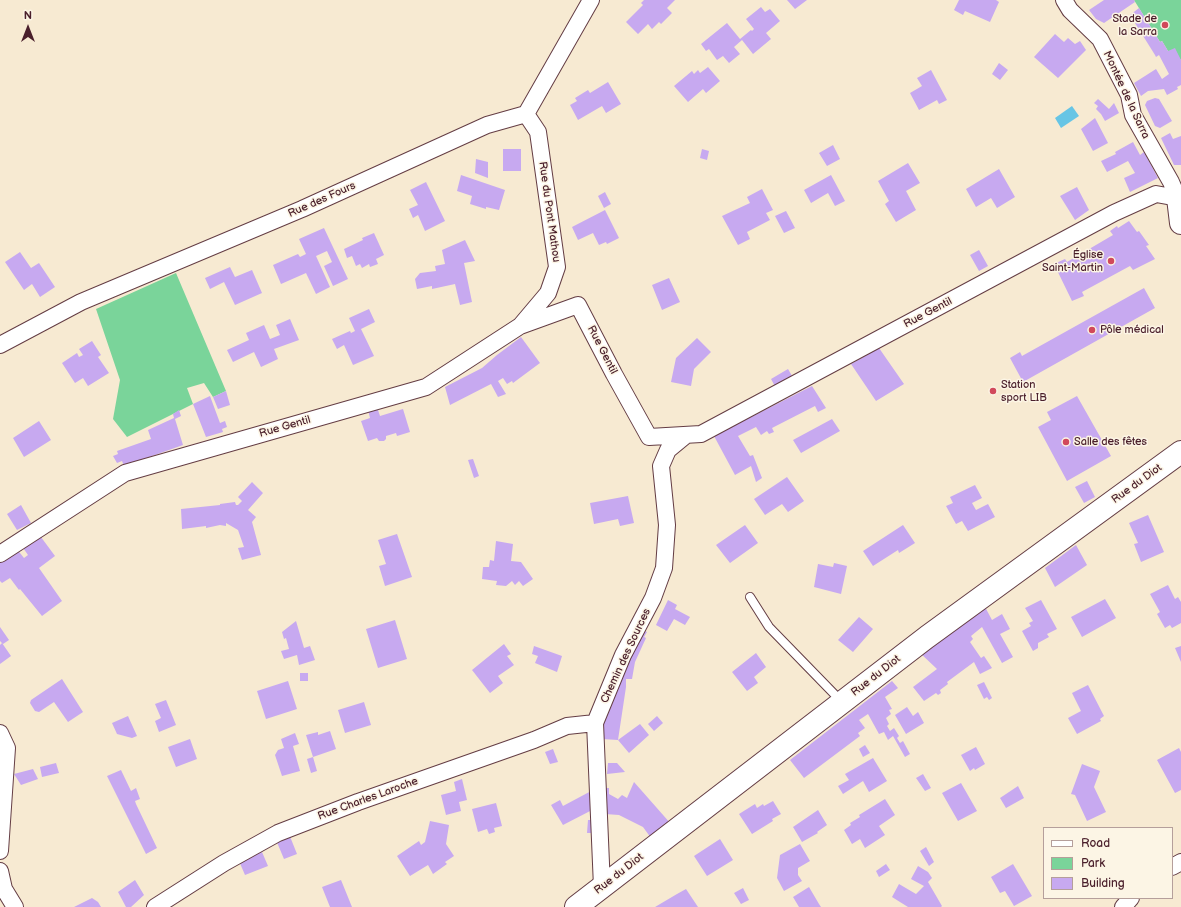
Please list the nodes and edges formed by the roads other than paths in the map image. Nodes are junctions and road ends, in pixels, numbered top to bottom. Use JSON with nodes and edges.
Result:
{"nodes":[{"id":1,"x":591,"y":0,"type":"edge"},
{"id":2,"x":1064,"y":0,"type":"edge"},
{"id":3,"x":526,"y":114,"type":"junction"},
{"id":4,"x":1179,"y":197,"type":"edge"},
{"id":5,"x":1181,"y":223,"type":"edge"},
{"id":6,"x":520,"y":326,"type":"junction"},
{"id":7,"x":0,"y":345,"type":"edge"},
{"id":8,"x":685,"y":436,"type":"junction"},
{"id":9,"x":1181,"y":452,"type":"edge"},
{"id":10,"x":0,"y":554,"type":"edge"},
{"id":11,"x":750,"y":597,"type":"dead end"},
{"id":12,"x":842,"y":702,"type":"junction"},
{"id":13,"x":595,"y":723,"type":"junction"},
{"id":14,"x":0,"y":733,"type":"edge"},
{"id":15,"x":0,"y":851,"type":"edge"},
{"id":16,"x":0,"y":871,"type":"edge"},
{"id":17,"x":602,"y":887,"type":"junction"},
{"id":18,"x":1130,"y":899,"type":"edge"},
{"id":19,"x":15,"y":907,"type":"edge"},
{"id":20,"x":154,"y":907,"type":"edge"},
{"id":21,"x":576,"y":907,"type":"edge"},
{"id":22,"x":1123,"y":907,"type":"edge"}],
"edges":[{"from":1,"to":3,"type":"street"},
{"from":2,"to":4,"type":"street","name":"Montée de la Sarra"},
{"from":3,"to":6,"type":"street","name":"Rue du Pont Mathou"},
{"from":3,"to":7,"type":"street","name":"Rue des Fours"},
{"from":4,"to":5,"type":"street"},
{"from":4,"to":8,"type":"street","name":"Rue Gentil"},
{"from":6,"to":8,"type":"street","name":"Rue Gentil"},
{"from":6,"to":10,"type":"street","name":"Rue Gentil"},
{"from":8,"to":13,"type":"street","name":"Chemin des Sources"},
{"from":9,"to":12,"type":"street","name":"Rue du Diot"},
{"from":11,"to":12,"type":"lane"},
{"from":12,"to":17,"type":"street","name":"Rue du Diot"},
{"from":13,"to":17,"type":"street","name":"Chemin des Sources"},
{"from":13,"to":20,"type":"street","name":"Rue Charles Laroche"},
{"from":14,"to":15,"type":"street"},
{"from":16,"to":19,"type":"street"},
{"from":17,"to":21,"type":"street","name":"Rue du Diot"},
{"from":18,"to":22,"type":"street"}]}
